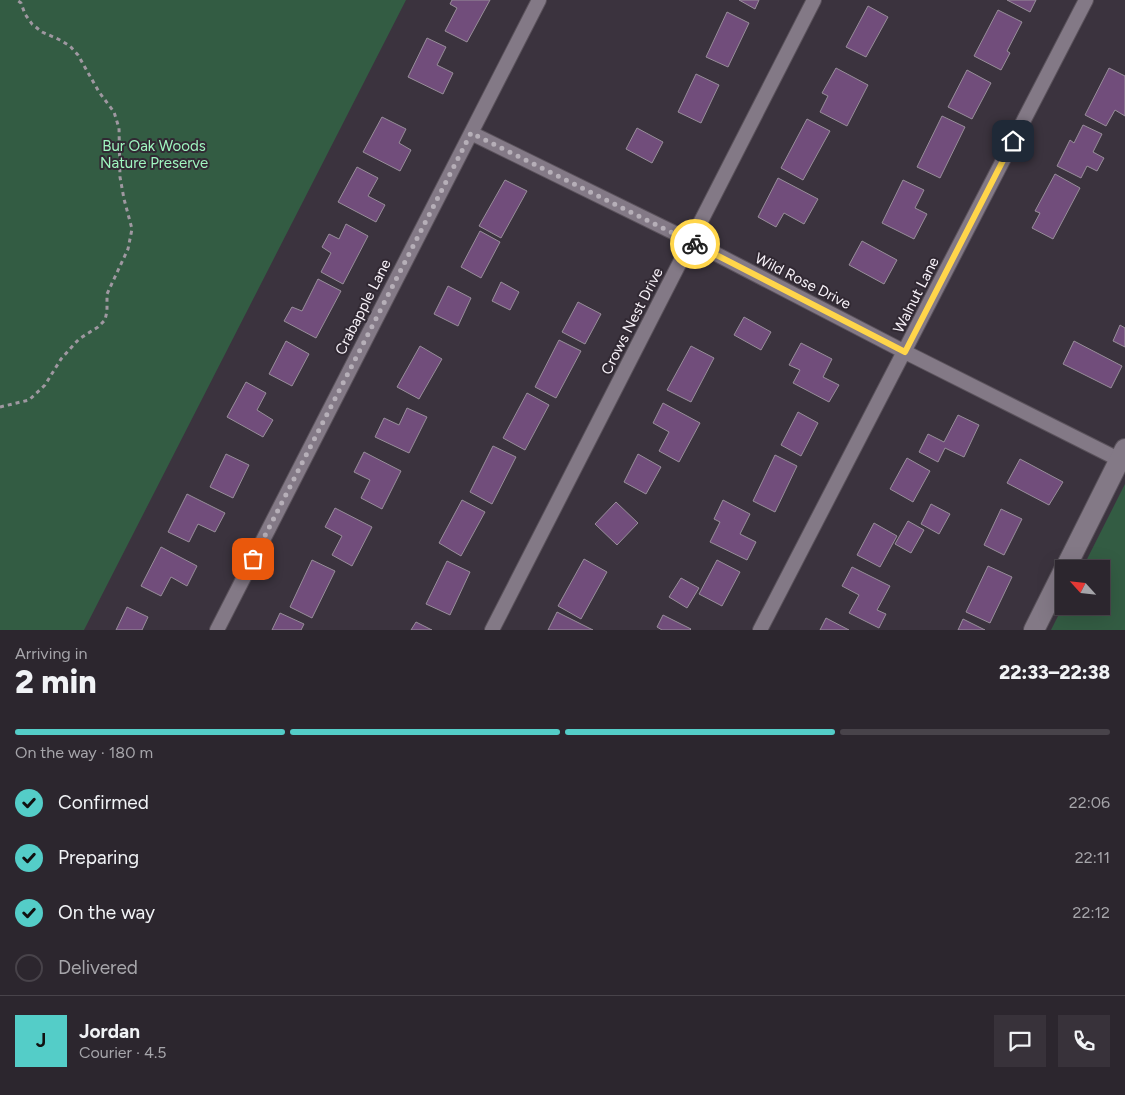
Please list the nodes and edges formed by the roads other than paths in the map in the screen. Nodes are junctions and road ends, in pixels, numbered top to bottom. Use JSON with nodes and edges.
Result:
{"nodes":[{"id":1,"x":539,"y":0,"type":"edge"},
{"id":2,"x":814,"y":0,"type":"edge"},
{"id":3,"x":1086,"y":0,"type":"edge"},
{"id":4,"x":471,"y":133,"type":"junction"},
{"id":5,"x":691,"y":241,"type":"junction"},
{"id":6,"x":905,"y":352,"type":"junction"},
{"id":7,"x":1122,"y":454,"type":"edge"},
{"id":8,"x":1069,"y":560,"type":"edge"},
{"id":9,"x":1055,"y":588,"type":"edge"},
{"id":10,"x":217,"y":630,"type":"edge"},
{"id":11,"x":492,"y":630,"type":"edge"},
{"id":12,"x":760,"y":630,"type":"edge"},
{"id":13,"x":1034,"y":630,"type":"edge"}],
"edges":[{"from":1,"to":4,"type":"street","name":"Crabapple Lane"},
{"from":2,"to":5,"type":"street","name":"Crows Nest Drive"},
{"from":3,"to":6,"type":"street","name":"Walnut Lane"},
{"from":4,"to":5,"type":"street","name":"Wild Rose Drive"},
{"from":4,"to":10,"type":"street","name":"Crabapple Lane"},
{"from":5,"to":6,"type":"street","name":"Wild Rose Drive"},
{"from":5,"to":11,"type":"street","name":"Crows Nest Drive"},
{"from":6,"to":7,"type":"street","name":"Wild Rose Drive"},
{"from":6,"to":12,"type":"street","name":"Walnut Lane"},
{"from":7,"to":8,"type":"street"},
{"from":9,"to":13,"type":"street"}]}
